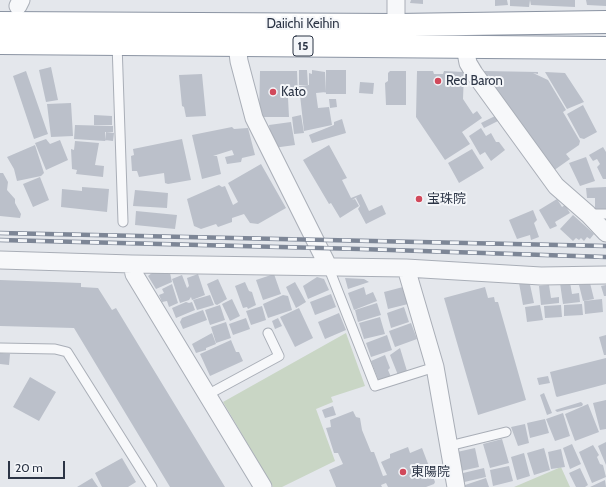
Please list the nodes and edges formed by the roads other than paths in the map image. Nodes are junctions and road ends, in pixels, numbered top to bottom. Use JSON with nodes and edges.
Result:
{"nodes":[{"id":1,"x":396,"y":0,"type":"edge"},
{"id":2,"x":606,"y":22,"type":"edge"},
{"id":3,"x":0,"y":23,"type":"edge"},
{"id":4,"x":396,"y":25,"type":"junction"},
{"id":5,"x":0,"y":43,"type":"edge"},
{"id":6,"x":117,"y":43,"type":"junction"},
{"id":7,"x":237,"y":45,"type":"junction"},
{"id":8,"x":465,"y":47,"type":"junction"},
{"id":9,"x":606,"y":48,"type":"edge"},
{"id":10,"x":588,"y":214,"type":"junction"},
{"id":11,"x":606,"y":214,"type":"edge"},
{"id":12,"x":123,"y":222,"type":"dead end"},
{"id":13,"x":606,"y":233,"type":"edge"},
{"id":14,"x":0,"y":260,"type":"edge"},
{"id":15,"x":132,"y":264,"type":"junction"},
{"id":16,"x":328,"y":266,"type":"junction"},
{"id":17,"x":406,"y":268,"type":"junction"},
{"id":18,"x":606,"y":275,"type":"edge"},
{"id":19,"x":268,"y":333,"type":"dead end"},
{"id":20,"x":0,"y":348,"type":"edge"},
{"id":21,"x":436,"y":367,"type":"junction"},
{"id":22,"x":208,"y":395,"type":"junction"},
{"id":23,"x":506,"y":432,"type":"dead end"},
{"id":24,"x":449,"y":446,"type":"junction"},
{"id":25,"x":152,"y":487,"type":"edge"},
{"id":26,"x":263,"y":487,"type":"edge"},
{"id":27,"x":456,"y":487,"type":"edge"}],
"edges":[{"from":1,"to":4,"type":"street"},
{"from":2,"to":4,"type":"highway","name":"Daiichi Keihin","number":"15"},
{"from":3,"to":4,"type":"highway","name":"Daiichi Keihin","number":"15"},
{"from":5,"to":6,"type":"highway","name":"Daiichi Keihin","number":"15"},
{"from":6,"to":7,"type":"highway","name":"Daiichi Keihin","number":"15"},
{"from":6,"to":12,"type":"lane"},
{"from":7,"to":8,"type":"highway","name":"Daiichi Keihin","number":"15"},
{"from":7,"to":16,"type":"street"},
{"from":8,"to":9,"type":"highway","name":"Daiichi Keihin","number":"15"},
{"from":8,"to":10,"type":"street"},
{"from":10,"to":11,"type":"lane"},
{"from":10,"to":13,"type":"street"},
{"from":14,"to":15,"type":"street"},
{"from":15,"to":16,"type":"street"},
{"from":15,"to":22,"type":"street"},
{"from":16,"to":17,"type":"street"},
{"from":16,"to":21,"type":"lane"},
{"from":17,"to":18,"type":"street"},
{"from":17,"to":21,"type":"street"},
{"from":19,"to":22,"type":"lane"},
{"from":20,"to":25,"type":"lane"},
{"from":21,"to":24,"type":"street"},
{"from":22,"to":26,"type":"street"},
{"from":23,"to":24,"type":"lane"},
{"from":24,"to":27,"type":"street"}]}
